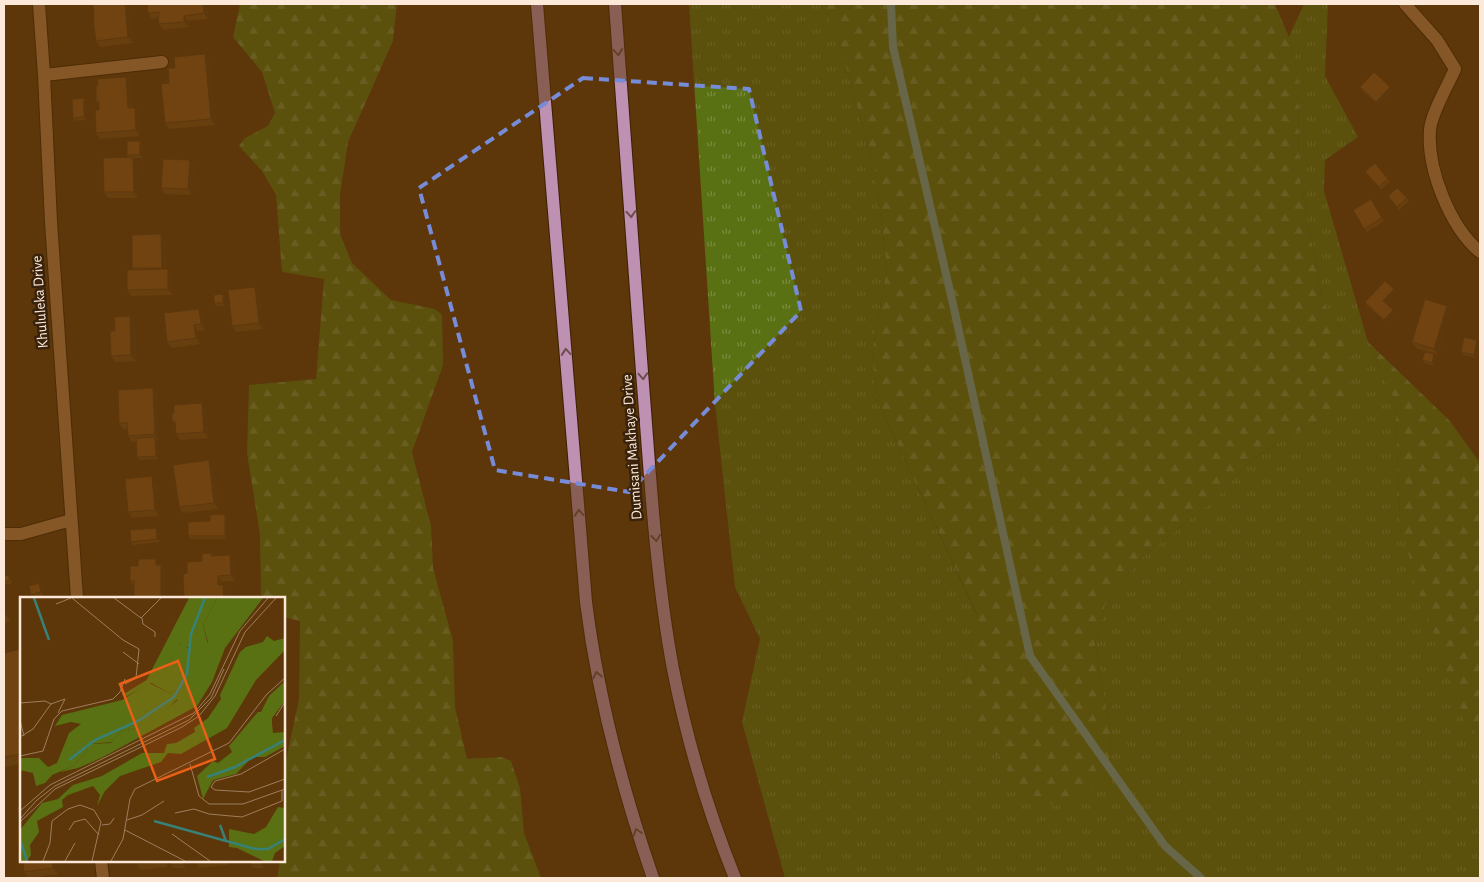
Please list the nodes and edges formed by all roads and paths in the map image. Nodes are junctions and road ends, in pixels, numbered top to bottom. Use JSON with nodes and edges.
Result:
{"nodes":[{"id":1,"x":39,"y":4,"type":"edge"},
{"id":2,"x":537,"y":4,"type":"edge"},
{"id":3,"x":614,"y":4,"type":"edge"},
{"id":4,"x":1405,"y":4,"type":"edge"},
{"id":5,"x":162,"y":62,"type":"dead end"},
{"id":6,"x":44,"y":75,"type":"junction"},
{"id":7,"x":1480,"y":252,"type":"edge"},
{"id":8,"x":71,"y":520,"type":"junction"},
{"id":9,"x":4,"y":534,"type":"edge"},
{"id":10,"x":77,"y":597,"type":"edge"},
{"id":11,"x":101,"y":862,"type":"edge"},
{"id":12,"x":102,"y":878,"type":"edge"},
{"id":13,"x":653,"y":878,"type":"edge"},
{"id":14,"x":735,"y":878,"type":"edge"}],
"edges":[{"from":1,"to":6,"type":"street","name":"Khululeka Drive"},
{"from":13,"to":2,"type":"main road","one_way":true},
{"from":3,"to":14,"type":"main road","name":"Dumisani Makhaye Drive","one_way":true},
{"from":4,"to":7,"type":"street"},
{"from":5,"to":6,"type":"street"},
{"from":6,"to":8,"type":"street","name":"Khululeka Drive"},
{"from":8,"to":9,"type":"street"},
{"from":8,"to":10,"type":"street","name":"Khululeka Drive"},
{"from":11,"to":12,"type":"street"}]}
